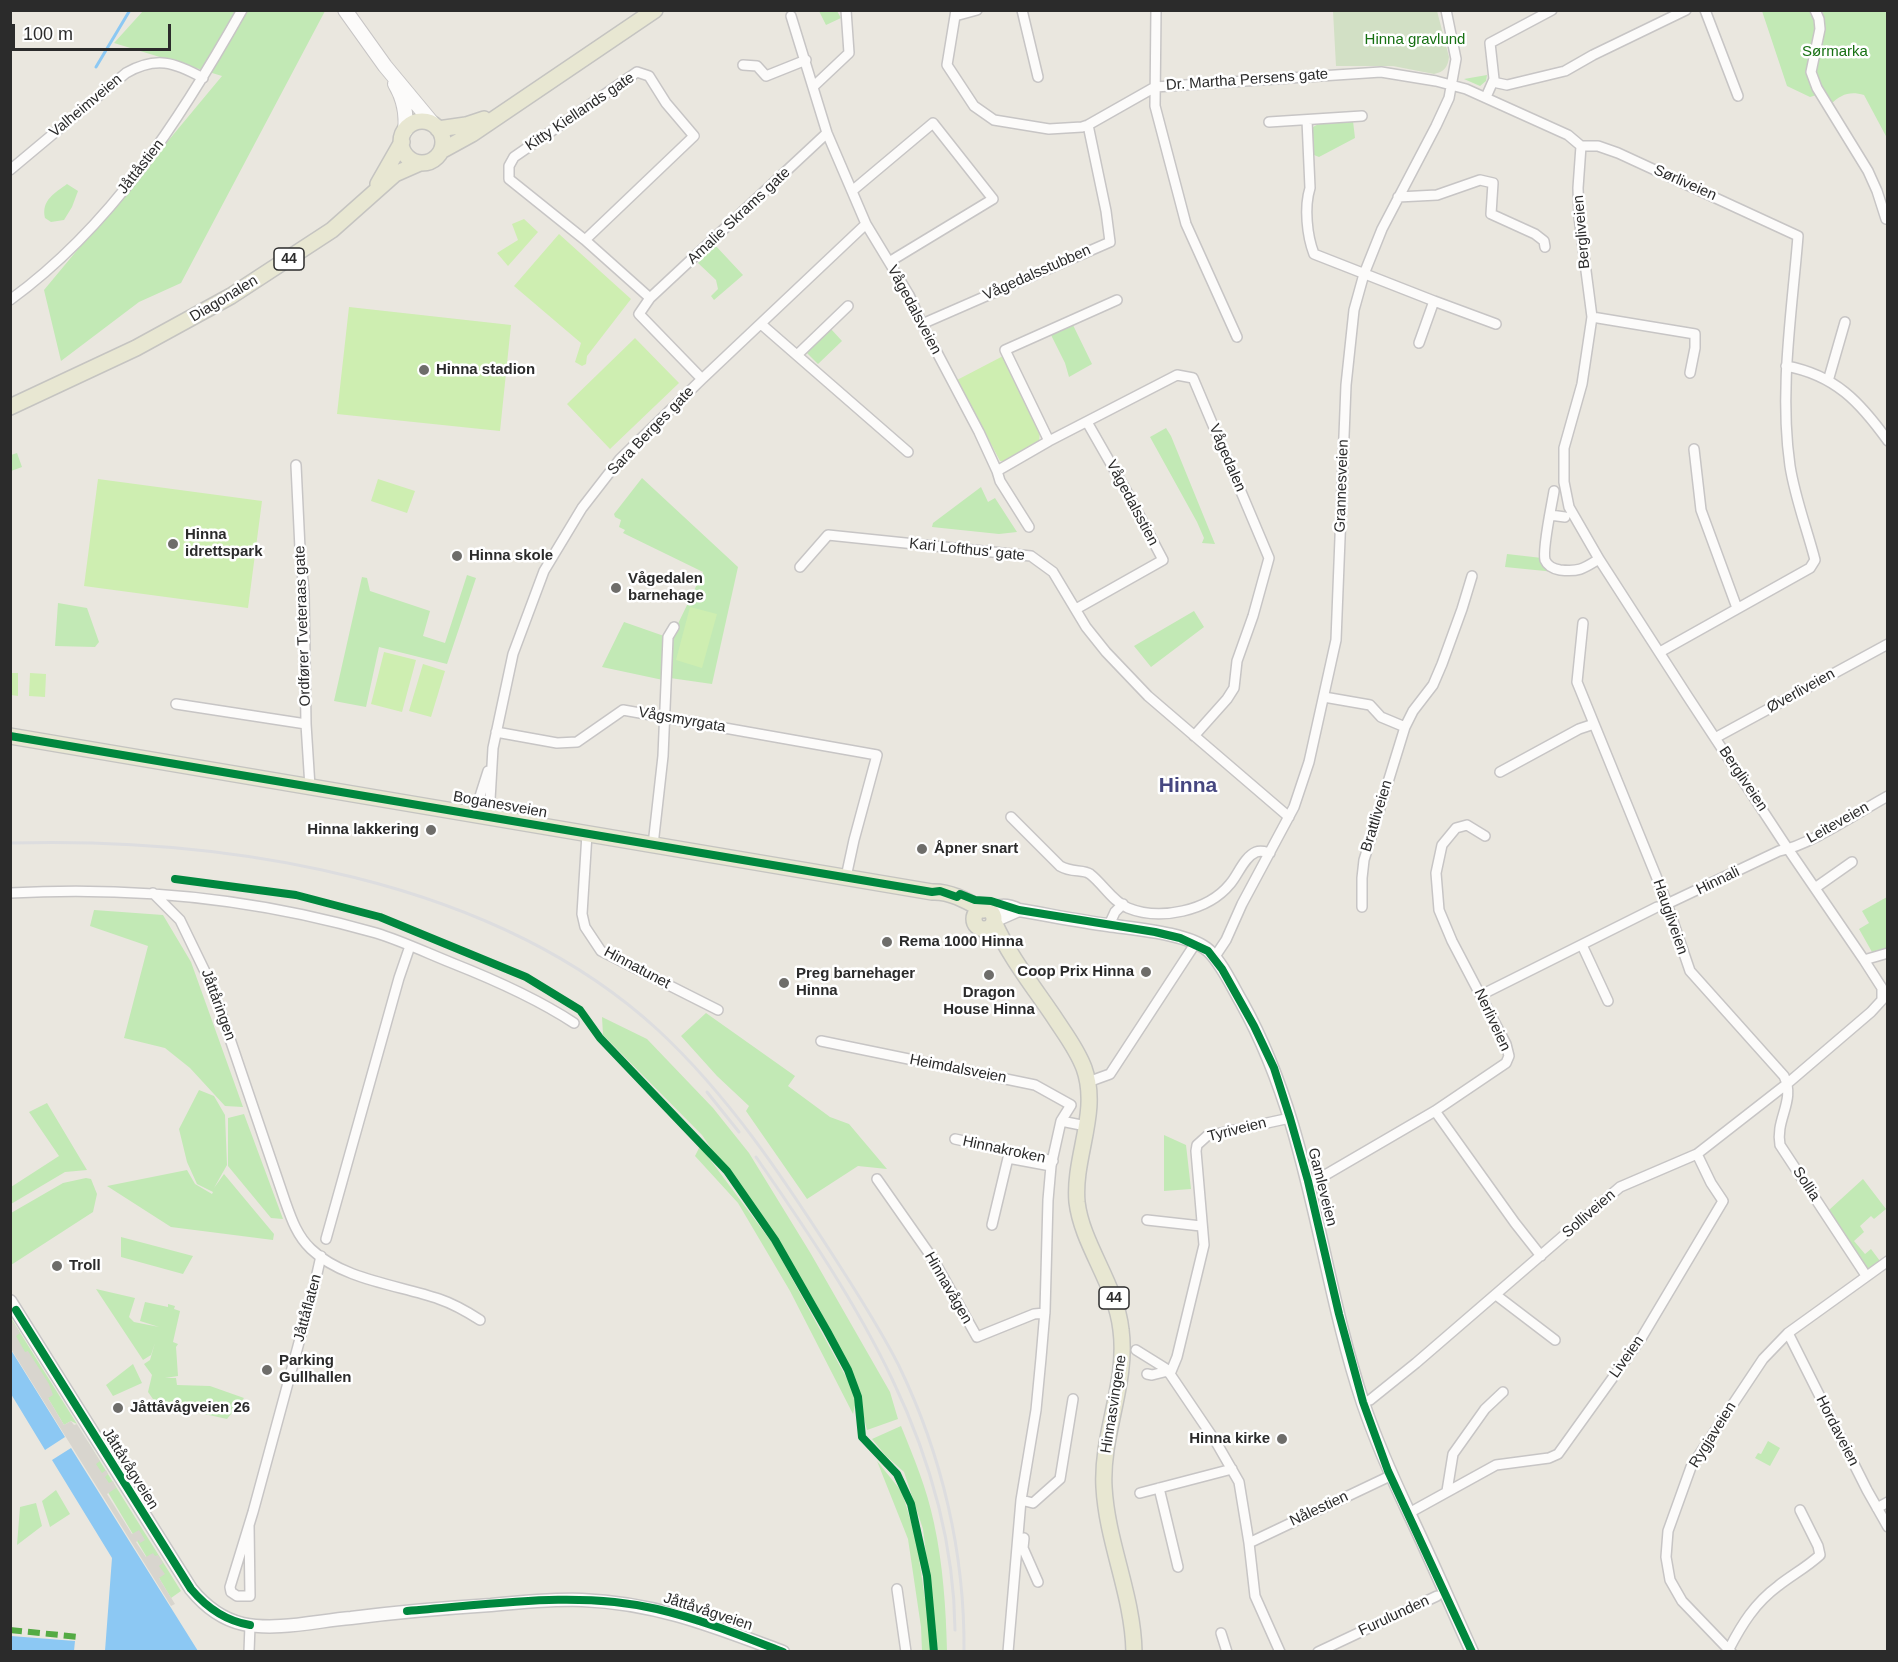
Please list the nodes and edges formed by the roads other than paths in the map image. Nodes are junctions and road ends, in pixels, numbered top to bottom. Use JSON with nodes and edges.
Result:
{"nodes":[{"id":1,"x":242,"y":10,"type":"edge"},
{"id":2,"x":345,"y":10,"type":"edge"},
{"id":3,"x":655,"y":10,"type":"edge"},
{"id":4,"x":846,"y":10,"type":"edge"},
{"id":5,"x":977,"y":10,"type":"edge"},
{"id":6,"x":1022,"y":10,"type":"edge"},
{"id":7,"x":1156,"y":10,"type":"edge"},
{"id":8,"x":1446,"y":10,"type":"edge"},
{"id":9,"x":1552,"y":10,"type":"edge"},
{"id":10,"x":1686,"y":10,"type":"edge"},
{"id":11,"x":1706,"y":10,"type":"edge"},
{"id":12,"x":1815,"y":10,"type":"edge"},
{"id":13,"x":956,"y":13,"type":"edge"},
{"id":14,"x":791,"y":16,"type":"dead end"},
{"id":15,"x":806,"y":60,"type":"junction"},
{"id":16,"x":742,"y":65,"type":"dead end"},
{"id":17,"x":385,"y":66,"type":"junction"},
{"id":18,"x":1038,"y":76,"type":"dead end"},
{"id":19,"x":203,"y":78,"type":"junction"},
{"id":20,"x":1493,"y":82,"type":"junction"},
{"id":21,"x":1452,"y":85,"type":"junction"},
{"id":22,"x":814,"y":86,"type":"junction"},
{"id":23,"x":1155,"y":87,"type":"junction"},
{"id":24,"x":1738,"y":96,"type":"dead end"},
{"id":25,"x":1486,"y":97,"type":"junction"},
{"id":26,"x":499,"y":115,"type":"junction"},
{"id":27,"x":1362,"y":116,"type":"dead end"},
{"id":28,"x":1307,"y":120,"type":"junction"},
{"id":29,"x":1269,"y":122,"type":"dead end"},
{"id":30,"x":1088,"y":125,"type":"junction"},
{"id":31,"x":436,"y":127,"type":"junction"},
{"id":32,"x":828,"y":133,"type":"junction"},
{"id":33,"x":403,"y":137,"type":"junction"},
{"id":34,"x":1581,"y":146,"type":"junction"},
{"id":35,"x":441,"y":151,"type":"junction"},
{"id":36,"x":420,"y":163,"type":"junction"},
{"id":37,"x":10,"y":170,"type":"edge"},
{"id":38,"x":852,"y":191,"type":"junction"},
{"id":39,"x":370,"y":197,"type":"junction"},
{"id":40,"x":1398,"y":197,"type":"junction"},
{"id":41,"x":1886,"y":219,"type":"edge"},
{"id":42,"x":866,"y":224,"type":"junction"},
{"id":43,"x":585,"y":240,"type":"junction"},
{"id":44,"x":1545,"y":247,"type":"dead end"},
{"id":45,"x":889,"y":262,"type":"junction"},
{"id":46,"x":1364,"y":274,"type":"junction"},
{"id":47,"x":650,"y":298,"type":"junction"},
{"id":48,"x":10,"y":300,"type":"edge"},
{"id":49,"x":1117,"y":300,"type":"dead end"},
{"id":50,"x":1434,"y":301,"type":"junction"},
{"id":51,"x":849,"y":306,"type":"dead end"},
{"id":52,"x":1592,"y":317,"type":"junction"},
{"id":53,"x":1845,"y":322,"type":"dead end"},
{"id":54,"x":761,"y":324,"type":"junction"},
{"id":55,"x":922,"y":324,"type":"junction"},
{"id":56,"x":1496,"y":324,"type":"dead end"},
{"id":57,"x":1237,"y":337,"type":"dead end"},
{"id":58,"x":1419,"y":343,"type":"dead end"},
{"id":59,"x":797,"y":355,"type":"junction"},
{"id":60,"x":1786,"y":366,"type":"junction"},
{"id":61,"x":1690,"y":373,"type":"dead end"},
{"id":62,"x":702,"y":379,"type":"junction"},
{"id":63,"x":1828,"y":381,"type":"junction"},
{"id":64,"x":10,"y":407,"type":"edge"},
{"id":65,"x":1087,"y":422,"type":"junction"},
{"id":66,"x":1049,"y":441,"type":"junction"},
{"id":67,"x":1887,"y":441,"type":"edge"},
{"id":68,"x":1694,"y":448,"type":"dead end"},
{"id":69,"x":908,"y":452,"type":"dead end"},
{"id":70,"x":296,"y":465,"type":"dead end"},
{"id":71,"x":998,"y":471,"type":"junction"},
{"id":72,"x":1554,"y":491,"type":"dead end"},
{"id":73,"x":1550,"y":515,"type":"junction"},
{"id":74,"x":1565,"y":517,"type":"dead end"},
{"id":75,"x":1029,"y":527,"type":"dead end"},
{"id":76,"x":1599,"y":560,"type":"junction"},
{"id":77,"x":800,"y":567,"type":"dead end"},
{"id":78,"x":1472,"y":576,"type":"dead end"},
{"id":79,"x":1737,"y":608,"type":"junction"},
{"id":80,"x":1076,"y":609,"type":"junction"},
{"id":81,"x":1583,"y":623,"type":"dead end"},
{"id":82,"x":674,"y":627,"type":"dead end"},
{"id":83,"x":1887,"y":644,"type":"edge"},
{"id":84,"x":1660,"y":652,"type":"junction"},
{"id":85,"x":1324,"y":697,"type":"junction"},
{"id":86,"x":176,"y":704,"type":"dead end"},
{"id":87,"x":664,"y":718,"type":"junction"},
{"id":88,"x":306,"y":724,"type":"junction"},
{"id":89,"x":1594,"y":724,"type":"junction"},
{"id":90,"x":1405,"y":727,"type":"junction"},
{"id":91,"x":496,"y":732,"type":"junction"},
{"id":92,"x":10,"y":736,"type":"edge"},
{"id":93,"x":1194,"y":736,"type":"junction"},
{"id":94,"x":1715,"y":738,"type":"junction"},
{"id":95,"x":493,"y":757,"type":"junction"},
{"id":96,"x":1500,"y":772,"type":"dead end"},
{"id":97,"x":310,"y":787,"type":"junction"},
{"id":98,"x":1887,"y":796,"type":"edge"},
{"id":99,"x":481,"y":816,"type":"junction"},
{"id":100,"x":1011,"y":817,"type":"dead end"},
{"id":101,"x":1289,"y":817,"type":"junction"},
{"id":102,"x":587,"y":834,"type":"junction"},
{"id":103,"x":1485,"y":836,"type":"dead end"},
{"id":104,"x":653,"y":845,"type":"junction"},
{"id":105,"x":1789,"y":849,"type":"junction"},
{"id":106,"x":1270,"y":853,"type":"junction"},
{"id":107,"x":1852,"y":862,"type":"dead end"},
{"id":108,"x":846,"y":877,"type":"junction"},
{"id":109,"x":1813,"y":885,"type":"junction"},
{"id":110,"x":10,"y":893,"type":"edge"},
{"id":111,"x":153,"y":893,"type":"junction"},
{"id":112,"x":1123,"y":904,"type":"junction"},
{"id":113,"x":1667,"y":904,"type":"junction"},
{"id":114,"x":1362,"y":907,"type":"dead end"},
{"id":115,"x":1657,"y":908,"type":"dead end"},
{"id":116,"x":986,"y":918,"type":"junction"},
{"id":117,"x":1109,"y":925,"type":"junction"},
{"id":118,"x":1195,"y":944,"type":"junction"},
{"id":119,"x":1582,"y":945,"type":"junction"},
{"id":120,"x":410,"y":946,"type":"junction"},
{"id":121,"x":1887,"y":953,"type":"edge"},
{"id":122,"x":1214,"y":958,"type":"junction"},
{"id":123,"x":1864,"y":960,"type":"junction"},
{"id":124,"x":1481,"y":995,"type":"junction"},
{"id":125,"x":1882,"y":1000,"type":"joint"},
{"id":126,"x":1608,"y":1001,"type":"dead end"},
{"id":127,"x":718,"y":1010,"type":"dead end"},
{"id":128,"x":574,"y":1023,"type":"dead end"},
{"id":129,"x":821,"y":1041,"type":"dead end"},
{"id":130,"x":1088,"y":1082,"type":"junction"},
{"id":131,"x":1788,"y":1083,"type":"junction"},
{"id":132,"x":1435,"y":1111,"type":"junction"},
{"id":133,"x":1290,"y":1118,"type":"junction"},
{"id":134,"x":1062,"y":1121,"type":"junction"},
{"id":135,"x":1086,"y":1126,"type":"junction"},
{"id":136,"x":955,"y":1139,"type":"dead end"},
{"id":137,"x":1697,"y":1154,"type":"junction"},
{"id":138,"x":1052,"y":1164,"type":"junction"},
{"id":139,"x":877,"y":1179,"type":"dead end"},
{"id":140,"x":1308,"y":1181,"type":"junction"},
{"id":141,"x":1147,"y":1220,"type":"dead end"},
{"id":142,"x":992,"y":1225,"type":"dead end"},
{"id":143,"x":1201,"y":1226,"type":"junction"},
{"id":144,"x":326,"y":1239,"type":"dead end"},
{"id":145,"x":321,"y":1256,"type":"junction"},
{"id":146,"x":1541,"y":1256,"type":"junction"},
{"id":147,"x":1887,"y":1261,"type":"edge"},
{"id":148,"x":1868,"y":1275,"type":"junction"},
{"id":149,"x":1496,"y":1295,"type":"junction"},
{"id":150,"x":10,"y":1302,"type":"edge"},
{"id":151,"x":1045,"y":1314,"type":"junction"},
{"id":152,"x":480,"y":1320,"type":"dead end"},
{"id":153,"x":1788,"y":1334,"type":"junction"},
{"id":154,"x":1554,"y":1340,"type":"dead end"},
{"id":155,"x":1136,"y":1350,"type":"dead end"},
{"id":156,"x":1169,"y":1372,"type":"junction"},
{"id":157,"x":1147,"y":1374,"type":"dead end"},
{"id":158,"x":1503,"y":1392,"type":"dead end"},
{"id":159,"x":1073,"y":1399,"type":"dead end"},
{"id":160,"x":1363,"y":1402,"type":"junction"},
{"id":161,"x":1232,"y":1470,"type":"junction"},
{"id":162,"x":1390,"y":1476,"type":"junction"},
{"id":163,"x":1160,"y":1488,"type":"junction"},
{"id":164,"x":1447,"y":1491,"type":"junction"},
{"id":165,"x":1140,"y":1493,"type":"dead end"},
{"id":166,"x":1021,"y":1500,"type":"junction"},
{"id":167,"x":1887,"y":1502,"type":"edge"},
{"id":168,"x":1877,"y":1508,"type":"junction"},
{"id":169,"x":1800,"y":1510,"type":"dead end"},
{"id":170,"x":1409,"y":1514,"type":"junction"},
{"id":171,"x":249,"y":1525,"type":"junction"},
{"id":172,"x":1887,"y":1527,"type":"edge"},
{"id":173,"x":1249,"y":1543,"type":"junction"},
{"id":174,"x":1178,"y":1567,"type":"dead end"},
{"id":175,"x":1038,"y":1582,"type":"dead end"},
{"id":176,"x":897,"y":1589,"type":"dead end"},
{"id":177,"x":1437,"y":1596,"type":"dead end"},
{"id":178,"x":250,"y":1625,"type":"junction"},
{"id":179,"x":1221,"y":1633,"type":"dead end"},
{"id":180,"x":1009,"y":1649,"type":"edge"},
{"id":181,"x":1730,"y":1650,"type":"edge"},
{"id":182,"x":249,"y":1652,"type":"edge"},
{"id":183,"x":783,"y":1652,"type":"edge"},
{"id":184,"x":906,"y":1652,"type":"edge"},
{"id":185,"x":1134,"y":1652,"type":"edge"},
{"id":186,"x":1227,"y":1652,"type":"edge"},
{"id":187,"x":1280,"y":1652,"type":"edge"},
{"id":188,"x":1318,"y":1652,"type":"edge"},
{"id":189,"x":1473,"y":1652,"type":"edge"}],
"edges":[{"from":1,"to":19,"type":"street","name":"Jåttåstien"},
{"from":2,"to":17,"type":"main road"},
{"from":3,"to":26,"type":"main road","number":"44"},
{"from":4,"to":22,"type":"street"},
{"from":5,"to":13,"type":"street","name":"Dr. Martha Persens gate"},
{"from":6,"to":18,"type":"street"},
{"from":7,"to":23,"type":"street"},
{"from":8,"to":21,"type":"street","name":"Grannesveien"},
{"from":9,"to":20,"type":"street"},
{"from":10,"to":20,"type":"street"},
{"from":11,"to":24,"type":"street"},
{"from":12,"to":41,"type":"street"},
{"from":13,"to":30,"type":"street","name":"Dr. Martha Persens gate"},
{"from":14,"to":15,"type":"street","name":"Vågedalsveien"},
{"from":15,"to":16,"type":"street"},
{"from":15,"to":22,"type":"street","name":"Vågedalsveien"},
{"from":17,"to":31,"type":"main road"},
{"from":17,"to":33,"type":"main road"},
{"from":19,"to":37,"type":"street","name":"Valheimveien"},
{"from":19,"to":48,"type":"street","name":"Jåttåstien"},
{"from":20,"to":25,"type":"street"},
{"from":21,"to":23,"type":"street","name":"Dr. Martha Persens gate"},
{"from":21,"to":25,"type":"street","name":"Sørliveien"},
{"from":21,"to":40,"type":"street","name":"Grannesveien"},
{"from":22,"to":32,"type":"street","name":"Vågedalsveien"},
{"from":23,"to":30,"type":"street","name":"Dr. Martha Persens gate"},
{"from":23,"to":57,"type":"street"},
{"from":25,"to":34,"type":"street","name":"Sørliveien"},
{"from":26,"to":31,"type":"main road","number":"44"},
{"from":26,"to":35,"type":"main road","number":"44"},
{"from":27,"to":28,"type":"street"},
{"from":28,"to":29,"type":"street"},
{"from":28,"to":46,"type":"street"},
{"from":30,"to":55,"type":"street","name":"Vågedalsstubben"},
{"from":31,"to":33,"type":"main road","number":"44"},
{"from":31,"to":35,"type":"main road"},
{"from":32,"to":38,"type":"street","name":"Vågedalsveien"},
{"from":32,"to":47,"type":"street","name":"Amalie Skrams gate"},
{"from":33,"to":36,"type":"main road"},
{"from":33,"to":39,"type":"main road","name":"Diagonalen","number":"44"},
{"from":34,"to":52,"type":"street","name":"Bergliveien"},
{"from":34,"to":60,"type":"street","name":"Sørliveien"},
{"from":35,"to":36,"type":"main road","number":"44"},
{"from":36,"to":39,"type":"main road","name":"Diagonalen","number":"44"},
{"from":38,"to":42,"type":"street","name":"Vågedalsveien"},
{"from":38,"to":45,"type":"street"},
{"from":39,"to":64,"type":"main road","name":"Diagonalen","number":"44"},
{"from":40,"to":44,"type":"street"},
{"from":40,"to":46,"type":"street","name":"Grannesveien"},
{"from":42,"to":45,"type":"street","name":"Vågedalsveien"},
{"from":42,"to":54,"type":"street","name":"Sara Berges gate"},
{"from":43,"to":43,"type":"street","name":"Kitty Kiellands gate"},
{"from":43,"to":47,"type":"street","name":"Kitty Kiellands gate"},
{"from":45,"to":55,"type":"street","name":"Vågedalsveien"},
{"from":46,"to":50,"type":"street"},
{"from":46,"to":85,"type":"street","name":"Grannesveien"},
{"from":47,"to":62,"type":"street"},
{"from":49,"to":66,"type":"street"},
{"from":50,"to":56,"type":"street"},
{"from":50,"to":58,"type":"street"},
{"from":51,"to":59,"type":"street"},
{"from":52,"to":61,"type":"street"},
{"from":52,"to":76,"type":"street","name":"Bergliveien"},
{"from":53,"to":63,"type":"street"},
{"from":54,"to":59,"type":"street"},
{"from":54,"to":62,"type":"street","name":"Sara Berges gate"},
{"from":55,"to":71,"type":"street","name":"Vågedalsveien"},
{"from":59,"to":69,"type":"street"},
{"from":60,"to":63,"type":"street"},
{"from":60,"to":79,"type":"street"},
{"from":62,"to":91,"type":"street","name":"Sara Berges gate"},
{"from":63,"to":67,"type":"street"},
{"from":65,"to":66,"type":"street","name":"Vågedalen"},
{"from":65,"to":80,"type":"street","name":"Vågedalsstien"},
{"from":65,"to":93,"type":"street","name":"Vågedalen"},
{"from":66,"to":71,"type":"street","name":"Vågedalen"},
{"from":68,"to":79,"type":"street"},
{"from":70,"to":88,"type":"street","name":"Ordfører Tveteraas gate"},
{"from":71,"to":75,"type":"street","name":"Vågedalsveien"},
{"from":72,"to":73,"type":"street"},
{"from":73,"to":74,"type":"street"},
{"from":73,"to":76,"type":"street"},
{"from":76,"to":84,"type":"street","name":"Bergliveien"},
{"from":77,"to":80,"type":"street","name":"Kari Lofthus' gate"},
{"from":78,"to":90,"type":"street","name":"Brattliveien"},
{"from":79,"to":84,"type":"street"},
{"from":80,"to":93,"type":"street","name":"Kari Lofthus' gate"},
{"from":81,"to":89,"type":"street","name":"Haugliveien"},
{"from":82,"to":87,"type":"street"},
{"from":83,"to":94,"type":"street","name":"Øverliveien"},
{"from":84,"to":94,"type":"street","name":"Bergliveien"},
{"from":85,"to":90,"type":"street"},
{"from":85,"to":101,"type":"street","name":"Grannesveien"},
{"from":86,"to":88,"type":"street"},
{"from":87,"to":91,"type":"street","name":"Vågsmyrgata"},
{"from":87,"to":104,"type":"street"},
{"from":87,"to":108,"type":"street","name":"Vågsmyrgata"},
{"from":88,"to":97,"type":"street","name":"Ordfører Tveteraas gate"},
{"from":89,"to":96,"type":"street"},
{"from":89,"to":113,"type":"street","name":"Haugliveien"},
{"from":90,"to":114,"type":"street","name":"Brattliveien"},
{"from":91,"to":95,"type":"street","name":"Sara Berges gate"},
{"from":92,"to":97,"type":"main road","name":"Boganesveien","number":"44"},
{"from":93,"to":101,"type":"street","name":"Kari Lofthus' gate"},
{"from":94,"to":105,"type":"street","name":"Bergliveien"},
{"from":95,"to":99,"type":"street","name":"Sara Berges gate"},
{"from":95,"to":99,"type":"street","name":"Sara Berges gate"},
{"from":97,"to":99,"type":"main road","name":"Boganesveien","number":"44"},
{"from":98,"to":105,"type":"street","name":"Leiteveien"},
{"from":99,"to":102,"type":"main road","name":"Boganesveien","number":"44"},
{"from":100,"to":112,"type":"street"},
{"from":101,"to":106,"type":"street","name":"Grannesveien"},
{"from":102,"to":104,"type":"main road","name":"Boganesveien","number":"44"},
{"from":102,"to":127,"type":"street","name":"Hinnatunet"},
{"from":103,"to":124,"type":"street","name":"Nerliveien"},
{"from":104,"to":108,"type":"main road","name":"Boganesveien","number":"44"},
{"from":105,"to":109,"type":"street","name":"Bergliveien"},
{"from":105,"to":113,"type":"street","name":"Hinnali"},
{"from":106,"to":112,"type":"street"},
{"from":106,"to":122,"type":"street","name":"Grannesveien"},
{"from":107,"to":109,"type":"street"},
{"from":108,"to":116,"type":"main road","name":"Boganesveien","number":"44"},
{"from":109,"to":123,"type":"street","name":"Bergliveien"},
{"from":110,"to":111,"type":"street"},
{"from":111,"to":120,"type":"street"},
{"from":111,"to":145,"type":"street","name":"Jåttåringen"},
{"from":112,"to":117,"type":"street"},
{"from":113,"to":131,"type":"street","name":"Haugliveien"},
{"from":115,"to":119,"type":"street"},
{"from":116,"to":117,"type":"street","name":"Gamleveien"},
{"from":116,"to":130,"type":"main road","name":"Hinnasvingene","number":"44"},
{"from":117,"to":118,"type":"street","name":"Gamleveien"},
{"from":118,"to":122,"type":"street","name":"Gamleveien"},
{"from":118,"to":130,"type":"street"},
{"from":119,"to":124,"type":"street"},
{"from":119,"to":126,"type":"street"},
{"from":120,"to":128,"type":"street"},
{"from":120,"to":144,"type":"street"},
{"from":121,"to":123,"type":"street"},
{"from":122,"to":133,"type":"street","name":"Gamleveien"},
{"from":123,"to":125,"type":"street","name":"Bergliveien"},
{"from":124,"to":132,"type":"street","name":"Nerliveien"},
{"from":125,"to":131,"type":"street","name":"Solliveien"},
{"from":129,"to":134,"type":"street","name":"Heimdalsveien"},
{"from":130,"to":135,"type":"main road","name":"Hinnasvingene","number":"44"},
{"from":131,"to":137,"type":"street","name":"Solliveien"},
{"from":131,"to":148,"type":"street","name":"Sollia"},
{"from":132,"to":140,"type":"street","name":"Nerliveien"},
{"from":132,"to":146,"type":"street"},
{"from":133,"to":140,"type":"street","name":"Gamleveien"},
{"from":133,"to":143,"type":"street","name":"Tyriveien"},
{"from":134,"to":135,"type":"street"},
{"from":134,"to":138,"type":"street"},
{"from":135,"to":185,"type":"main road","name":"Hinnasvingene","number":"44"},
{"from":136,"to":138,"type":"street","name":"Hinnakroken"},
{"from":137,"to":146,"type":"street","name":"Solliveien"},
{"from":137,"to":164,"type":"street","name":"Liveien"},
{"from":138,"to":142,"type":"street","name":"Hinnakroken"},
{"from":138,"to":151,"type":"street"},
{"from":139,"to":151,"type":"street","name":"Hinnavågen"},
{"from":140,"to":160,"type":"street","name":"Gamleveien"},
{"from":141,"to":143,"type":"street"},
{"from":143,"to":156,"type":"street","name":"Tyriveien"},
{"from":145,"to":152,"type":"street","name":"Jåttåflaten"},
{"from":145,"to":171,"type":"street","name":"Jåttåflaten"},
{"from":146,"to":149,"type":"street","name":"Solliveien"},
{"from":147,"to":148,"type":"street","name":"Rygjaveien"},
{"from":148,"to":153,"type":"street","name":"Rygjaveien"},
{"from":149,"to":154,"type":"street"},
{"from":149,"to":160,"type":"street","name":"Solliveien"},
{"from":150,"to":178,"type":"street","name":"Jåttåvågveien"},
{"from":151,"to":166,"type":"street"},
{"from":153,"to":168,"type":"street","name":"Hordaveien"},
{"from":153,"to":181,"type":"street","name":"Rygjaveien"},
{"from":155,"to":156,"type":"street"},
{"from":156,"to":157,"type":"street"},
{"from":156,"to":161,"type":"street"},
{"from":158,"to":164,"type":"street"},
{"from":159,"to":166,"type":"street"},
{"from":160,"to":162,"type":"street","name":"Gamleveien"},
{"from":161,"to":163,"type":"street"},
{"from":161,"to":173,"type":"street"},
{"from":162,"to":170,"type":"street","name":"Gamleveien"},
{"from":162,"to":173,"type":"street","name":"Nålestien"},
{"from":163,"to":165,"type":"street"},
{"from":163,"to":174,"type":"street"},
{"from":164,"to":170,"type":"street","name":"Liveien"},
{"from":166,"to":175,"type":"street"},
{"from":166,"to":180,"type":"street"},
{"from":167,"to":168,"type":"street"},
{"from":168,"to":172,"type":"street","name":"Hordaveien"},
{"from":169,"to":181,"type":"street"},
{"from":170,"to":189,"type":"street","name":"Gamleveien"},
{"from":171,"to":171,"type":"street","name":"Jåttåflaten"},
{"from":173,"to":187,"type":"street"},
{"from":176,"to":184,"type":"street"},
{"from":177,"to":188,"type":"street","name":"Furulunden"},
{"from":178,"to":182,"type":"street"},
{"from":178,"to":183,"type":"street","name":"Jåttåvågveien"},
{"from":179,"to":186,"type":"street"}]}
